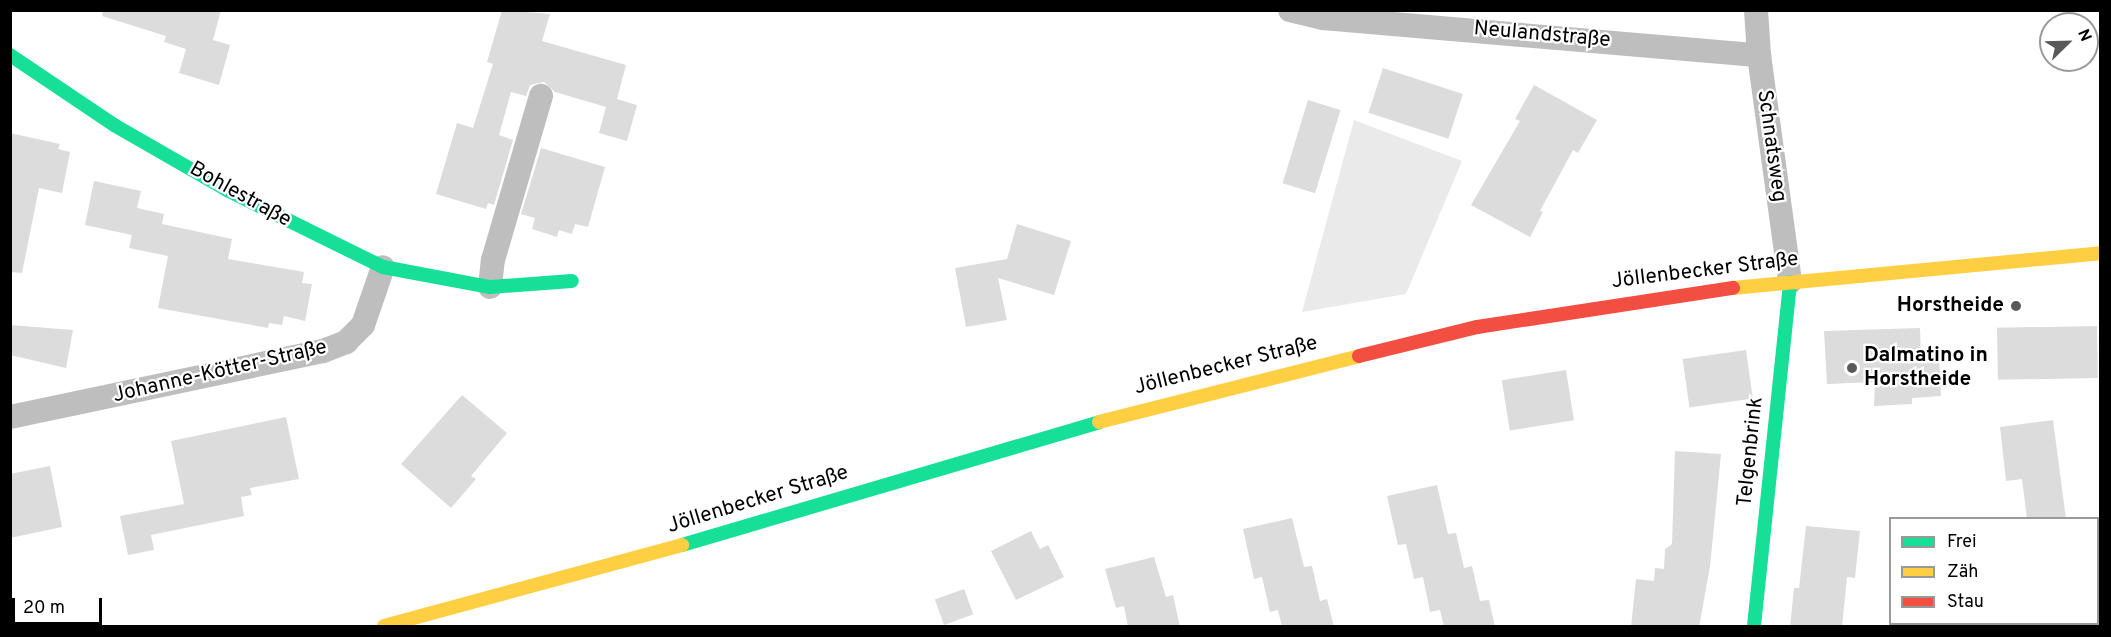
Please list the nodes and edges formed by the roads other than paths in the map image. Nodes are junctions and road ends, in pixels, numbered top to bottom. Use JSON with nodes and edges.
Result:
{"nodes":[{"id":1,"x":1290,"y":10,"type":"edge"},
{"id":2,"x":1756,"y":10,"type":"edge"},
{"id":3,"x":10,"y":54,"type":"edge"},
{"id":4,"x":1759,"y":55,"type":"junction"},
{"id":5,"x":541,"y":96,"type":"dead end"},
{"id":6,"x":2100,"y":253,"type":"edge"},
{"id":7,"x":383,"y":267,"type":"junction"},
{"id":8,"x":572,"y":281,"type":"dead end"},
{"id":9,"x":1790,"y":282,"type":"junction"},
{"id":10,"x":490,"y":287,"type":"junction"},
{"id":11,"x":10,"y":417,"type":"edge"},
{"id":12,"x":449,"y":619,"type":"edge"},
{"id":13,"x":384,"y":627,"type":"edge"},
{"id":14,"x":1754,"y":627,"type":"edge"}],
"edges":[{"from":1,"to":4,"type":"street","name":"Neulandstraße"},
{"from":2,"to":4,"type":"street","name":"Schnatsweg"},
{"from":3,"to":7,"type":"main road","name":"Bohlestraße"},
{"from":4,"to":9,"type":"street","name":"Schnatsweg"},
{"from":5,"to":10,"type":"street"},
{"from":6,"to":9,"type":"main road","name":"Jöllenbecker Straße"},
{"from":7,"to":10,"type":"main road","name":"Bohlestraße"},
{"from":7,"to":11,"type":"street","name":"Johanne-Kötter-Straße"},
{"from":8,"to":10,"type":"main road","name":"Bohlestraße"},
{"from":9,"to":12,"type":"main road","name":"Jöllenbecker Straße"},
{"from":9,"to":14,"type":"main road","name":"Telgenbrink"},
{"from":12,"to":13,"type":"main road","name":"Jöllenbecker Straße"}]}
